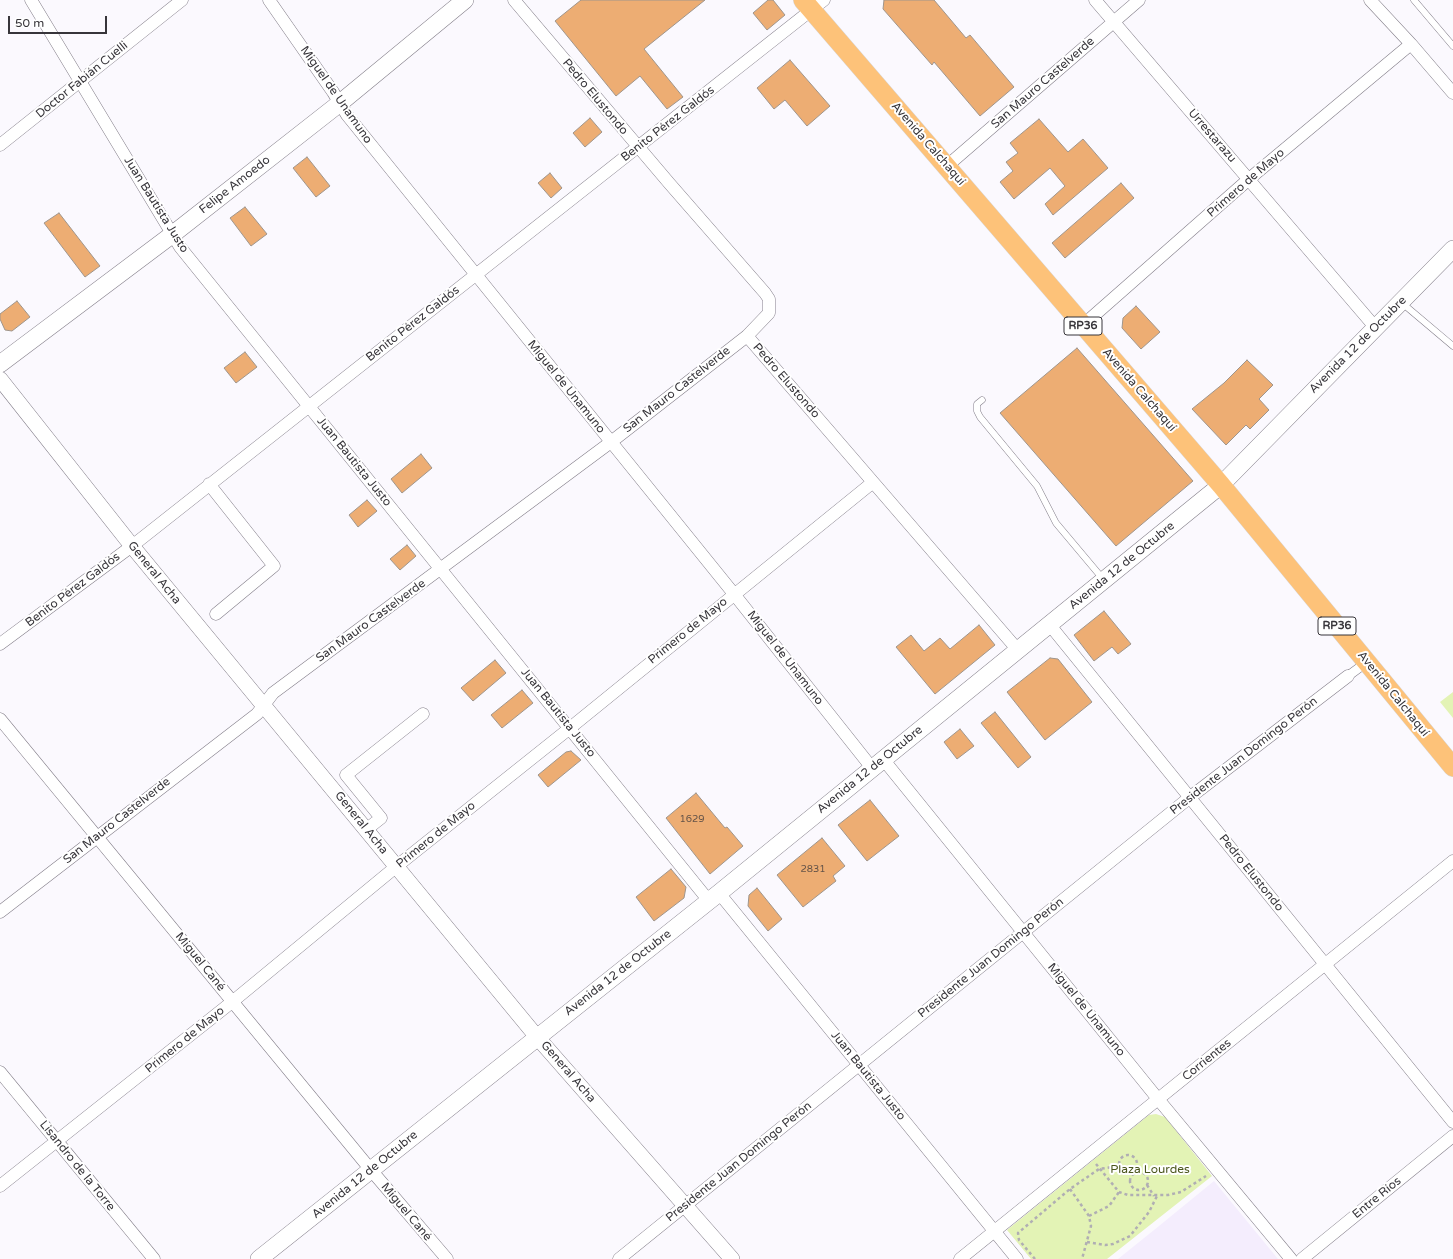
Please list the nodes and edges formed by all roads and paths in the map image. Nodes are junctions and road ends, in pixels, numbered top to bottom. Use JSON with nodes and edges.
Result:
{"nodes":[{"id":1,"x":31,"y":0,"type":"edge"},
{"id":2,"x":182,"y":0,"type":"edge"},
{"id":3,"x":269,"y":0,"type":"edge"},
{"id":4,"x":466,"y":0,"type":"edge"},
{"id":5,"x":514,"y":0,"type":"edge"},
{"id":6,"x":1095,"y":0,"type":"edge"},
{"id":7,"x":1139,"y":0,"type":"edge"},
{"id":8,"x":1370,"y":0,"type":"edge"},
{"id":9,"x":1414,"y":0,"type":"edge"},
{"id":10,"x":813,"y":3,"type":"edge"},
{"id":11,"x":1114,"y":22,"type":"junction"},
{"id":12,"x":1411,"y":44,"type":"junction"},
{"id":13,"x":1453,"y":46,"type":"edge"},
{"id":14,"x":79,"y":82,"type":"junction"},
{"id":15,"x":1452,"y":91,"type":"edge"},
{"id":16,"x":340,"y":103,"type":"junction"},
{"id":17,"x":0,"y":145,"type":"edge"},
{"id":18,"x":638,"y":148,"type":"junction"},
{"id":19,"x":947,"y":166,"type":"junction"},
{"id":20,"x":1249,"y":180,"type":"junction"},
{"id":21,"x":173,"y":234,"type":"junction"},
{"id":22,"x":1453,"y":249,"type":"edge"},
{"id":23,"x":475,"y":275,"type":"junction"},
{"id":24,"x":1400,"y":302,"type":"junction"},
{"id":25,"x":1082,"y":326,"type":"junction"},
{"id":26,"x":1375,"y":327,"type":"junction"},
{"id":27,"x":747,"y":336,"type":"junction"},
{"id":28,"x":1453,"y":346,"type":"edge"},
{"id":29,"x":0,"y":364,"type":"edge"},
{"id":30,"x":0,"y":379,"type":"edge"},
{"id":31,"x":982,"y":400,"type":"dead end"},
{"id":32,"x":309,"y":406,"type":"junction"},
{"id":33,"x":611,"y":442,"type":"junction"},
{"id":34,"x":872,"y":483,"type":"junction"},
{"id":35,"x":209,"y":484,"type":"junction"},
{"id":36,"x":1221,"y":485,"type":"junction"},
{"id":37,"x":132,"y":546,"type":"junction"},
{"id":38,"x":440,"y":570,"type":"junction"},
{"id":39,"x":1104,"y":580,"type":"junction"},
{"id":40,"x":734,"y":594,"type":"junction"},
{"id":41,"x":216,"y":614,"type":"dead end"},
{"id":42,"x":1049,"y":624,"type":"junction"},
{"id":43,"x":0,"y":644,"type":"edge"},
{"id":44,"x":1017,"y":649,"type":"junction"},
{"id":45,"x":1367,"y":662,"type":"junction"},
{"id":46,"x":1348,"y":676,"type":"joint"},
{"id":47,"x":264,"y":704,"type":"junction"},
{"id":48,"x":423,"y":714,"type":"dead end"},
{"id":49,"x":0,"y":719,"type":"edge"},
{"id":50,"x":570,"y":728,"type":"junction"},
{"id":51,"x":878,"y":764,"type":"junction"},
{"id":52,"x":1453,"y":767,"type":"edge"},
{"id":53,"x":1190,"y":798,"type":"junction"},
{"id":54,"x":367,"y":830,"type":"junction"},
{"id":55,"x":97,"y":837,"type":"junction"},
{"id":56,"x":1453,"y":861,"type":"edge"},
{"id":57,"x":397,"y":866,"type":"junction"},
{"id":58,"x":714,"y":897,"type":"junction"},
{"id":59,"x":0,"y":912,"type":"edge"},
{"id":60,"x":1023,"y":932,"type":"junction"},
{"id":61,"x":1326,"y":965,"type":"junction"},
{"id":62,"x":232,"y":1002,"type":"junction"},
{"id":63,"x":537,"y":1037,"type":"junction"},
{"id":64,"x":859,"y":1065,"type":"junction"},
{"id":65,"x":0,"y":1072,"type":"edge"},
{"id":66,"x":1158,"y":1099,"type":"junction"},
{"id":67,"x":1453,"y":1122,"type":"edge"},
{"id":68,"x":1453,"y":1136,"type":"edge"},
{"id":69,"x":57,"y":1142,"type":"junction"},
{"id":70,"x":1089,"y":1155,"type":"junction"},
{"id":71,"x":1119,"y":1166,"type":"junction"},
{"id":72,"x":1216,"y":1168,"type":"junction"},
{"id":73,"x":1099,"y":1169,"type":"junction"},
{"id":74,"x":371,"y":1170,"type":"junction"},
{"id":75,"x":1134,"y":1172,"type":"junction"},
{"id":76,"x":1061,"y":1178,"type":"junction"},
{"id":77,"x":1147,"y":1185,"type":"junction"},
{"id":78,"x":0,"y":1186,"type":"edge"},
{"id":79,"x":1070,"y":1189,"type":"junction"},
{"id":80,"x":1119,"y":1192,"type":"junction"},
{"id":81,"x":1155,"y":1196,"type":"junction"},
{"id":82,"x":686,"y":1206,"type":"junction"},
{"id":83,"x":1089,"y":1216,"type":"junction"},
{"id":84,"x":995,"y":1231,"type":"junction"},
{"id":85,"x":1087,"y":1242,"type":"junction"},
{"id":86,"x":154,"y":1259,"type":"edge"},
{"id":87,"x":259,"y":1259,"type":"edge"},
{"id":88,"x":447,"y":1259,"type":"edge"},
{"id":89,"x":619,"y":1259,"type":"edge"},
{"id":90,"x":732,"y":1259,"type":"edge"},
{"id":91,"x":960,"y":1259,"type":"edge"},
{"id":92,"x":1017,"y":1259,"type":"edge"},
{"id":93,"x":1035,"y":1259,"type":"edge"},
{"id":94,"x":1082,"y":1259,"type":"edge"},
{"id":95,"x":1291,"y":1259,"type":"edge"},
{"id":96,"x":1302,"y":1259,"type":"edge"}],
"edges":[{"from":1,"to":14,"type":"street","name":"Juan Bautista Justo"},
{"from":2,"to":14,"type":"street","name":"Doctor Fabián Cuelli"},
{"from":3,"to":16,"type":"street","name":"Miguel de Unamuno"},
{"from":4,"to":16,"type":"main road","name":"Felipe Amoedo"},
{"from":5,"to":18,"type":"street","name":"Pedro Elustondo"},
{"from":6,"to":11,"type":"street","name":"Urrestarazu"},
{"from":7,"to":11,"type":"street","name":"San Mauro Castelverde"},
{"from":8,"to":12,"type":"street"},
{"from":9,"to":13,"type":"lane"},
{"from":10,"to":18,"type":"street","name":"Benito Pérez Galdós"},
{"from":10,"to":19,"type":"main road","name":"Avenida Calchaquí","number":"RP36"},
{"from":11,"to":19,"type":"street","name":"San Mauro Castelverde"},
{"from":11,"to":20,"type":"street","name":"Urrestarazu"},
{"from":12,"to":15,"type":"street"},
{"from":12,"to":20,"type":"street","name":"Primero de Mayo"},
{"from":14,"to":17,"type":"street","name":"Doctor Fabián Cuelli"},
{"from":14,"to":21,"type":"street","name":"Juan Bautista Justo"},
{"from":16,"to":21,"type":"main road","name":"Felipe Amoedo"},
{"from":16,"to":23,"type":"street","name":"Miguel de Unamuno"},
{"from":18,"to":23,"type":"street","name":"Benito Pérez Galdós"},
{"from":18,"to":27,"type":"street","name":"Pedro Elustondo"},
{"from":19,"to":25,"type":"main road","name":"Avenida Calchaquí","number":"RP36"},
{"from":20,"to":25,"type":"street","name":"Primero de Mayo"},
{"from":20,"to":26,"type":"street","name":"Urrestarazu"},
{"from":21,"to":29,"type":"main road","name":"Felipe Amoedo"},
{"from":21,"to":32,"type":"street","name":"Juan Bautista Justo"},
{"from":22,"to":24,"type":"main road","name":"Avenida 12 de Octubre"},
{"from":23,"to":32,"type":"street","name":"Benito Pérez Galdós"},
{"from":23,"to":33,"type":"street","name":"Miguel de Unamuno"},
{"from":24,"to":26,"type":"main road","name":"Avenida 12 de Octubre"},
{"from":24,"to":28,"type":"lane"},
{"from":25,"to":36,"type":"main road","name":"Avenida Calchaquí","number":"RP36"},
{"from":26,"to":36,"type":"main road","name":"Avenida 12 de Octubre"},
{"from":27,"to":33,"type":"street","name":"San Mauro Castelverde"},
{"from":27,"to":34,"type":"street","name":"Pedro Elustondo"},
{"from":30,"to":37,"type":"street","name":"General Acha"},
{"from":31,"to":39,"type":"lane"},
{"from":32,"to":35,"type":"street","name":"Benito Pérez Galdós"},
{"from":32,"to":38,"type":"street","name":"Juan Bautista Justo"},
{"from":33,"to":38,"type":"street","name":"San Mauro Castelverde"},
{"from":33,"to":40,"type":"street","name":"Miguel de Unamuno"},
{"from":34,"to":40,"type":"street","name":"Primero de Mayo"},
{"from":34,"to":44,"type":"street","name":"Pedro Elustondo"},
{"from":35,"to":37,"type":"street","name":"Benito Pérez Galdós"},
{"from":35,"to":41,"type":"street"},
{"from":36,"to":39,"type":"main road","name":"Avenida 12 de Octubre"},
{"from":36,"to":45,"type":"main road","name":"Avenida Calchaquí","number":"RP36"},
{"from":37,"to":43,"type":"street","name":"Benito Pérez Galdós"},
{"from":37,"to":47,"type":"street","name":"General Acha"},
{"from":38,"to":47,"type":"street","name":"San Mauro Castelverde"},
{"from":38,"to":50,"type":"street","name":"Juan Bautista Justo"},
{"from":39,"to":42,"type":"main road","name":"Avenida 12 de Octubre"},
{"from":40,"to":50,"type":"street","name":"Primero de Mayo"},
{"from":40,"to":51,"type":"street","name":"Miguel de Unamuno"},
{"from":42,"to":44,"type":"main road","name":"Avenida 12 de Octubre"},
{"from":42,"to":53,"type":"street","name":"Pedro Elustondo"},
{"from":44,"to":51,"type":"main road","name":"Avenida 12 de Octubre"},
{"from":45,"to":46,"type":"street","name":"Presidente Juan Domingo Perón"},
{"from":45,"to":52,"type":"main road","name":"Avenida Calchaquí","number":"RP36"},
{"from":46,"to":53,"type":"street","name":"Presidente Juan Domingo Perón"},
{"from":47,"to":54,"type":"street","name":"General Acha"},
{"from":47,"to":55,"type":"street","name":"San Mauro Castelverde"},
{"from":48,"to":54,"type":"street"},
{"from":49,"to":55,"type":"street","name":"Miguel Cané"},
{"from":50,"to":57,"type":"street","name":"Primero de Mayo"},
{"from":50,"to":58,"type":"street","name":"Juan Bautista Justo"},
{"from":51,"to":58,"type":"main road","name":"Avenida 12 de Octubre"},
{"from":51,"to":60,"type":"street","name":"Miguel de Unamuno"},
{"from":53,"to":60,"type":"street","name":"Presidente Juan Domingo Perón"},
{"from":53,"to":61,"type":"street","name":"Pedro Elustondo"},
{"from":54,"to":57,"type":"street","name":"General Acha"},
{"from":55,"to":59,"type":"street","name":"San Mauro Castelverde"},
{"from":55,"to":62,"type":"street","name":"Miguel Cané"},
{"from":56,"to":61,"type":"street","name":"Corrientes"},
{"from":57,"to":62,"type":"street","name":"Primero de Mayo"},
{"from":57,"to":63,"type":"street","name":"General Acha"},
{"from":58,"to":63,"type":"main road","name":"Avenida 12 de Octubre"},
{"from":58,"to":64,"type":"street","name":"Juan Bautista Justo"},
{"from":60,"to":64,"type":"street","name":"Presidente Juan Domingo Perón"},
{"from":60,"to":66,"type":"street","name":"Miguel de Unamuno"},
{"from":61,"to":66,"type":"street","name":"Corrientes"},
{"from":61,"to":67,"type":"street","name":"Pedro Elustondo"},
{"from":62,"to":69,"type":"street","name":"Primero de Mayo"},
{"from":62,"to":74,"type":"street","name":"Miguel Cané"},
{"from":63,"to":74,"type":"main road","name":"Avenida 12 de Octubre"},
{"from":63,"to":82,"type":"street","name":"General Acha"},
{"from":64,"to":82,"type":"street","name":"Presidente Juan Domingo Perón"},
{"from":64,"to":84,"type":"street","name":"Juan Bautista Justo"},
{"from":65,"to":69,"type":"street","name":"Lisandro de la Torre"},
{"from":66,"to":70,"type":"street","name":"Corrientes"},
{"from":66,"to":72,"type":"street","name":"Miguel de Unamuno"},
{"from":68,"to":96,"type":"street","name":"Entre Ríos"},
{"from":69,"to":78,"type":"street","name":"Primero de Mayo"},
{"from":69,"to":86,"type":"street","name":"Lisandro de la Torre"},
{"from":70,"to":73,"type":"path"},
{"from":70,"to":76,"type":"street","name":"Corrientes"},
{"from":71,"to":73,"type":"path"},
{"from":71,"to":75,"type":"path"},
{"from":71,"to":75,"type":"path"},
{"from":72,"to":81,"type":"path"},
{"from":72,"to":95,"type":"street","name":"Miguel de Unamuno"},
{"from":73,"to":79,"type":"path"},
{"from":73,"to":80,"type":"path"},
{"from":74,"to":87,"type":"main road","name":"Avenida 12 de Octubre"},
{"from":74,"to":88,"type":"street","name":"Miguel Cané"},
{"from":75,"to":77,"type":"path"},
{"from":75,"to":77,"type":"path"},
{"from":76,"to":79,"type":"path"},
{"from":76,"to":84,"type":"street","name":"Corrientes"},
{"from":77,"to":81,"type":"path"},
{"from":79,"to":83,"type":"path"},
{"from":79,"to":93,"type":"path"},
{"from":80,"to":81,"type":"path"},
{"from":80,"to":83,"type":"path"},
{"from":81,"to":85,"type":"path"},
{"from":82,"to":89,"type":"street","name":"Presidente Juan Domingo Perón"},
{"from":82,"to":90,"type":"street","name":"General Acha"},
{"from":83,"to":85,"type":"path"},
{"from":84,"to":91,"type":"street","name":"Corrientes"},
{"from":84,"to":92,"type":"street","name":"Juan Bautista Justo"},
{"from":85,"to":94,"type":"path"}]}
